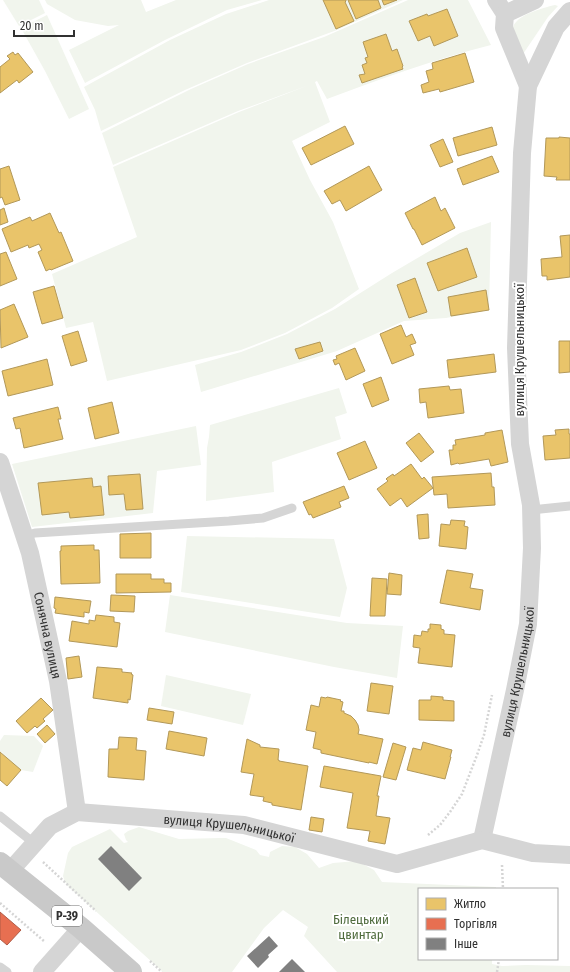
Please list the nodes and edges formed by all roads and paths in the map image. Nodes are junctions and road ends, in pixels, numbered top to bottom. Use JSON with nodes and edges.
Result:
{"nodes":[{"id":1,"x":535,"y":0,"type":"edge"},
{"id":2,"x":501,"y":7,"type":"edge"},
{"id":3,"x":570,"y":11,"type":"edge"},
{"id":4,"x":528,"y":86,"type":"junction"},
{"id":5,"x":0,"y":462,"type":"edge"},
{"id":6,"x":570,"y":506,"type":"edge"},
{"id":7,"x":292,"y":508,"type":"dead end"},
{"id":8,"x":531,"y":510,"type":"junction"},
{"id":9,"x":24,"y":536,"type":"junction"},
{"id":10,"x":492,"y":695,"type":"dead end"},
{"id":11,"x":77,"y":812,"type":"junction"},
{"id":12,"x":0,"y":816,"type":"edge"},
{"id":13,"x":422,"y":838,"type":"dead end"},
{"id":14,"x":482,"y":840,"type":"junction"},
{"id":15,"x":34,"y":843,"type":"junction"},
{"id":16,"x":501,"y":845,"type":"junction"},
{"id":17,"x":570,"y":855,"type":"edge"},
{"id":18,"x":5,"y":867,"type":"edge"},
{"id":19,"x":503,"y":888,"type":"edge"},
{"id":20,"x":0,"y":903,"type":"edge"},
{"id":21,"x":81,"y":928,"type":"junction"},
{"id":22,"x":59,"y":953,"type":"junction"},
{"id":23,"x":499,"y":960,"type":"edge"},
{"id":24,"x":0,"y":967,"type":"edge"},
{"id":25,"x":7,"y":972,"type":"edge"},
{"id":26,"x":42,"y":972,"type":"edge"},
{"id":27,"x":131,"y":972,"type":"edge"},
{"id":28,"x":497,"y":972,"type":"edge"}],
"edges":[{"from":1,"to":2,"type":"street"},
{"from":2,"to":4,"type":"street"},
{"from":3,"to":4,"type":"street","name":"вулиця Крушельницької"},
{"from":4,"to":8,"type":"street","name":"вулиця Крушельницької"},
{"from":5,"to":9,"type":"street","name":"Сонячна вулиця"},
{"from":6,"to":8,"type":"lane"},
{"from":7,"to":9,"type":"lane"},
{"from":8,"to":14,"type":"street","name":"вулиця Крушельницької"},
{"from":9,"to":11,"type":"street","name":"Сонячна вулиця"},
{"from":10,"to":13,"type":"path"},
{"from":11,"to":14,"type":"street","name":"вулиця Крушельницької"},
{"from":11,"to":15,"type":"street"},
{"from":12,"to":15,"type":"lane"},
{"from":14,"to":16,"type":"street"},
{"from":15,"to":18,"type":"street"},
{"from":16,"to":17,"type":"street"},
{"from":16,"to":19,"type":"path"},
{"from":18,"to":21,"type":"main road","number":"Р-39"},
{"from":20,"to":22,"type":"path"},
{"from":21,"to":22,"type":"street"},
{"from":21,"to":27,"type":"main road","number":"Р-39"},
{"from":22,"to":26,"type":"street"},
{"from":23,"to":28,"type":"path"},
{"from":24,"to":25,"type":"lane"}]}
